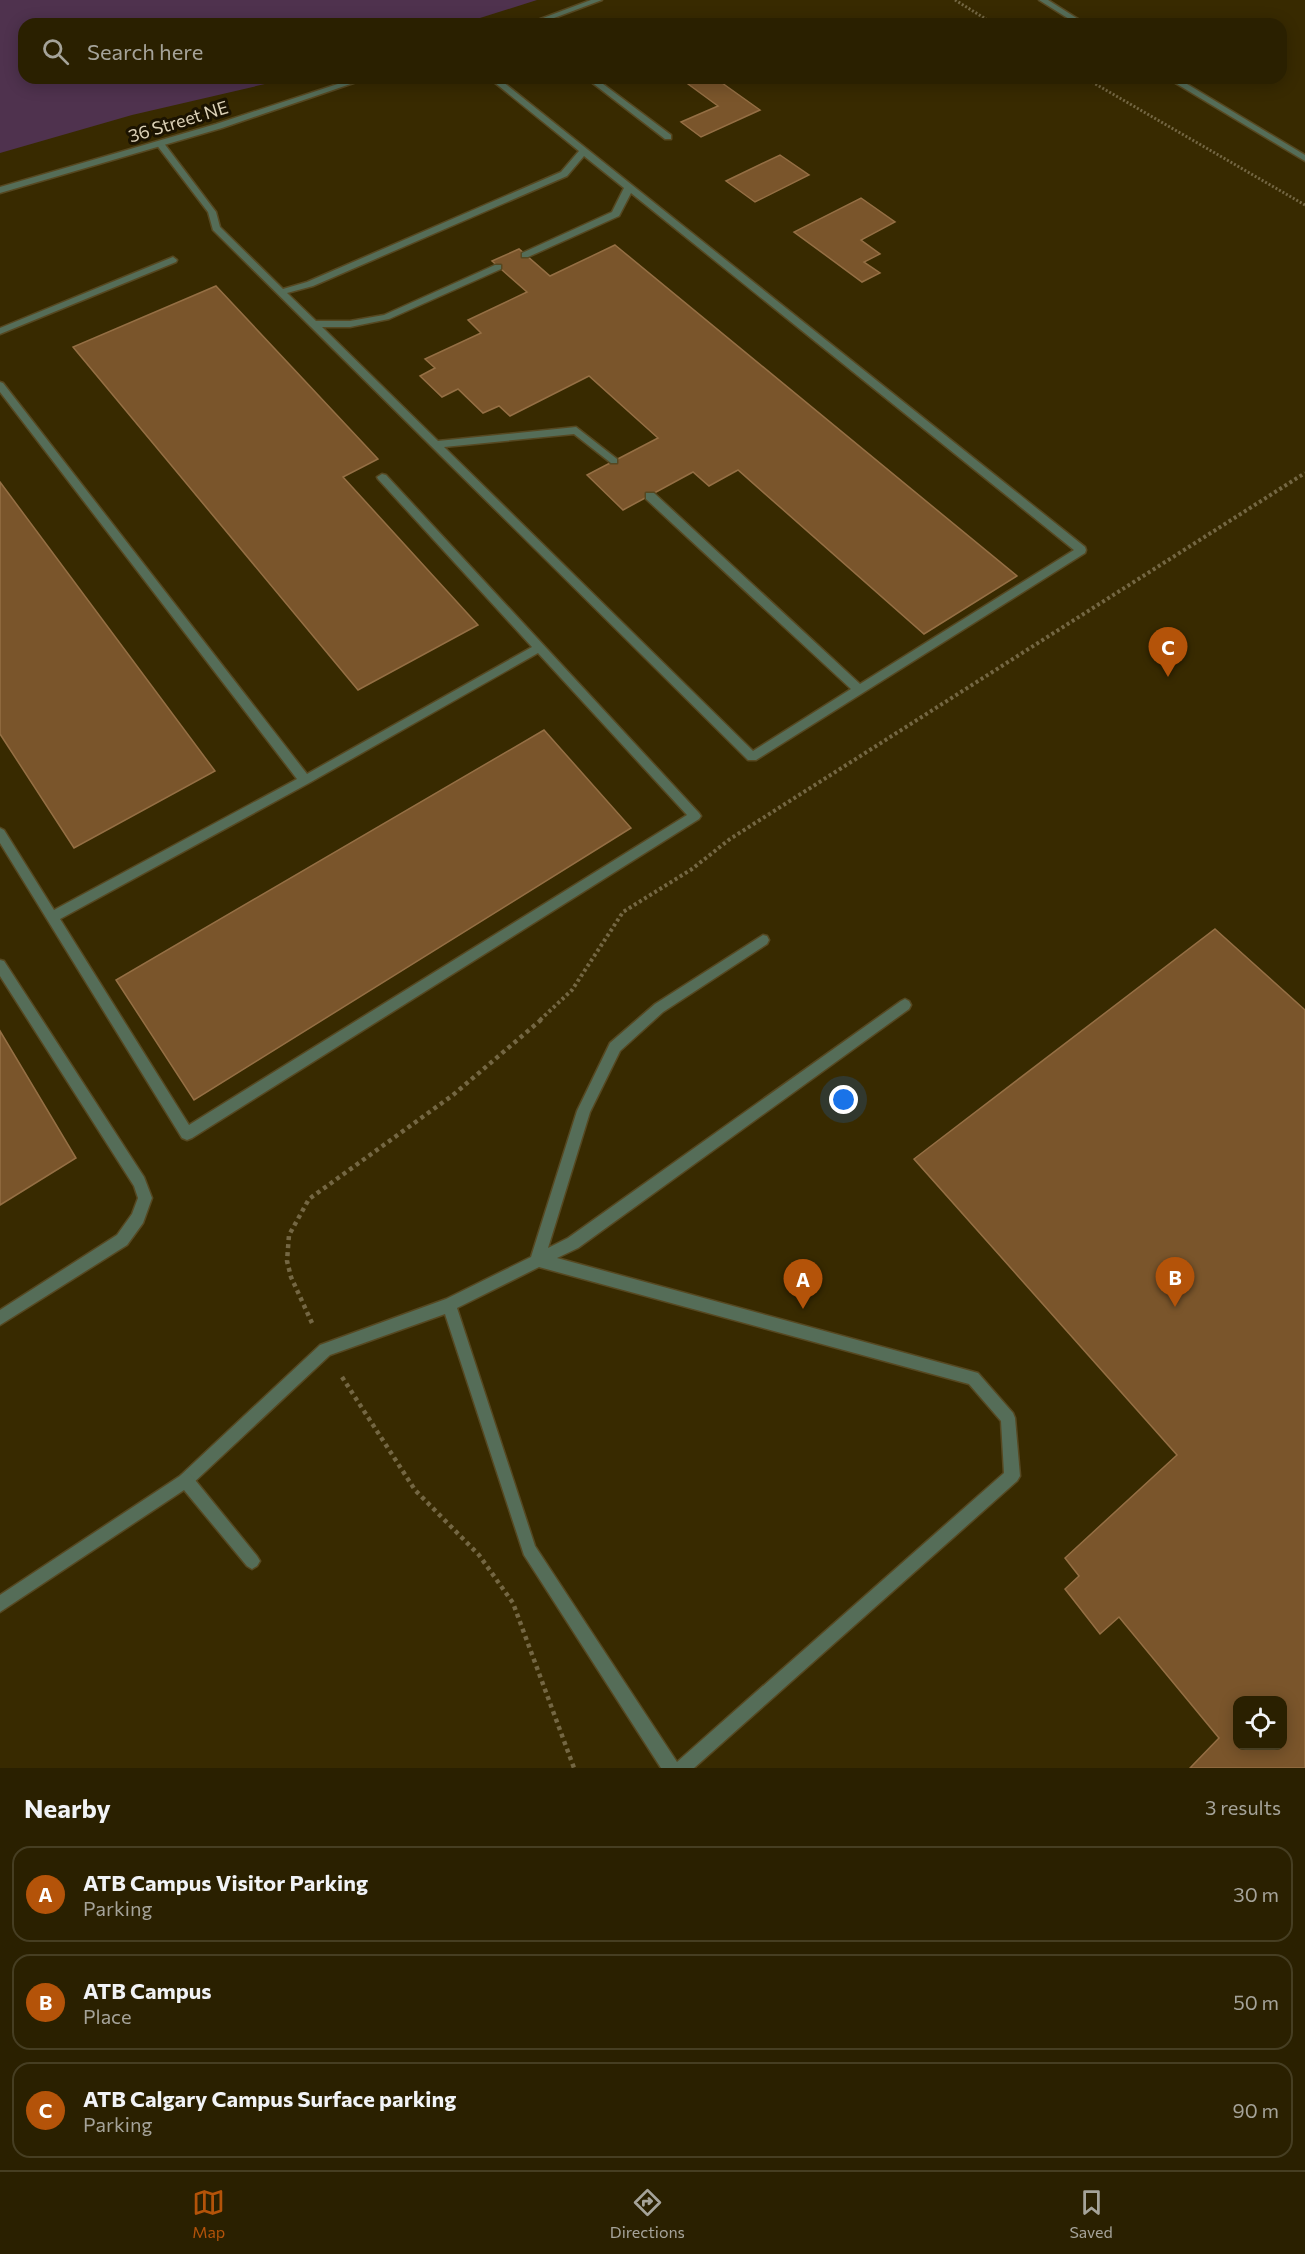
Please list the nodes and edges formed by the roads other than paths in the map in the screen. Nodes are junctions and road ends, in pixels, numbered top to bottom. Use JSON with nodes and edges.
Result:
{"nodes":[{"id":1,"x":598,"y":0,"type":"edge"},
{"id":2,"x":1043,"y":0,"type":"edge"},
{"id":3,"x":548,"y":18,"type":"edge"},
{"id":4,"x":1073,"y":18,"type":"edge"},
{"id":5,"x":345,"y":84,"type":"edge"},
{"id":6,"x":500,"y":84,"type":"edge"},
{"id":7,"x":598,"y":84,"type":"edge"},
{"id":8,"x":1180,"y":84,"type":"edge"},
{"id":9,"x":668,"y":137,"type":"dead end"},
{"id":10,"x":160,"y":144,"type":"junction"},
{"id":11,"x":584,"y":151,"type":"junction"},
{"id":12,"x":1305,"y":159,"type":"edge"},
{"id":13,"x":628,"y":187,"type":"junction"},
{"id":14,"x":0,"y":190,"type":"edge"},
{"id":15,"x":525,"y":255,"type":"dead end"},
{"id":16,"x":173,"y":260,"type":"dead end"},
{"id":17,"x":498,"y":267,"type":"dead end"},
{"id":18,"x":280,"y":292,"type":"junction"},
{"id":19,"x":314,"y":324,"type":"junction"},
{"id":20,"x":0,"y":331,"type":"edge"},
{"id":21,"x":0,"y":386,"type":"edge"},
{"id":22,"x":436,"y":445,"type":"junction"},
{"id":23,"x":614,"y":461,"type":"dead end"},
{"id":24,"x":382,"y":477,"type":"dead end"},
{"id":25,"x":650,"y":496,"type":"dead end"},
{"id":26,"x":539,"y":648,"type":"junction"},
{"id":27,"x":859,"y":690,"type":"junction"},
{"id":28,"x":305,"y":780,"type":"junction"},
{"id":29,"x":0,"y":833,"type":"edge"},
{"id":30,"x":51,"y":917,"type":"junction"},
{"id":31,"x":762,"y":940,"type":"dead end"},
{"id":32,"x":0,"y":965,"type":"edge"},
{"id":33,"x":905,"y":1005,"type":"dead end"},
{"id":34,"x":537,"y":1260,"type":"junction"},
{"id":35,"x":449,"y":1305,"type":"junction"},
{"id":36,"x":0,"y":1318,"type":"edge"},
{"id":37,"x":186,"y":1480,"type":"junction"},
{"id":38,"x":252,"y":1561,"type":"dead end"},
{"id":39,"x":0,"y":1604,"type":"edge"},
{"id":40,"x":671,"y":1768,"type":"edge"},
{"id":41,"x":682,"y":1768,"type":"edge"}],
"edges":[{"from":1,"to":3,"type":"street"},
{"from":2,"to":4,"type":"street"},
{"from":5,"to":10,"type":"street","name":"36 Street NE"},
{"from":6,"to":11,"type":"street"},
{"from":7,"to":9,"type":"street"},
{"from":8,"to":12,"type":"street"},
{"from":10,"to":14,"type":"street","name":"36 Street NE"},
{"from":10,"to":18,"type":"street"},
{"from":11,"to":13,"type":"street"},
{"from":11,"to":18,"type":"street"},
{"from":13,"to":15,"type":"street"},
{"from":13,"to":27,"type":"street"},
{"from":16,"to":20,"type":"street"},
{"from":17,"to":19,"type":"street"},
{"from":18,"to":19,"type":"street"},
{"from":19,"to":22,"type":"street"},
{"from":21,"to":28,"type":"street"},
{"from":22,"to":23,"type":"street"},
{"from":22,"to":27,"type":"street"},
{"from":24,"to":26,"type":"street"},
{"from":25,"to":27,"type":"street"},
{"from":26,"to":28,"type":"street"},
{"from":26,"to":30,"type":"street"},
{"from":28,"to":30,"type":"street"},
{"from":29,"to":30,"type":"street"},
{"from":31,"to":34,"type":"street"},
{"from":32,"to":36,"type":"street"},
{"from":33,"to":34,"type":"street"},
{"from":34,"to":35,"type":"street"},
{"from":34,"to":41,"type":"street"},
{"from":35,"to":37,"type":"street"},
{"from":35,"to":40,"type":"street"},
{"from":37,"to":38,"type":"street"},
{"from":37,"to":39,"type":"street"}]}
